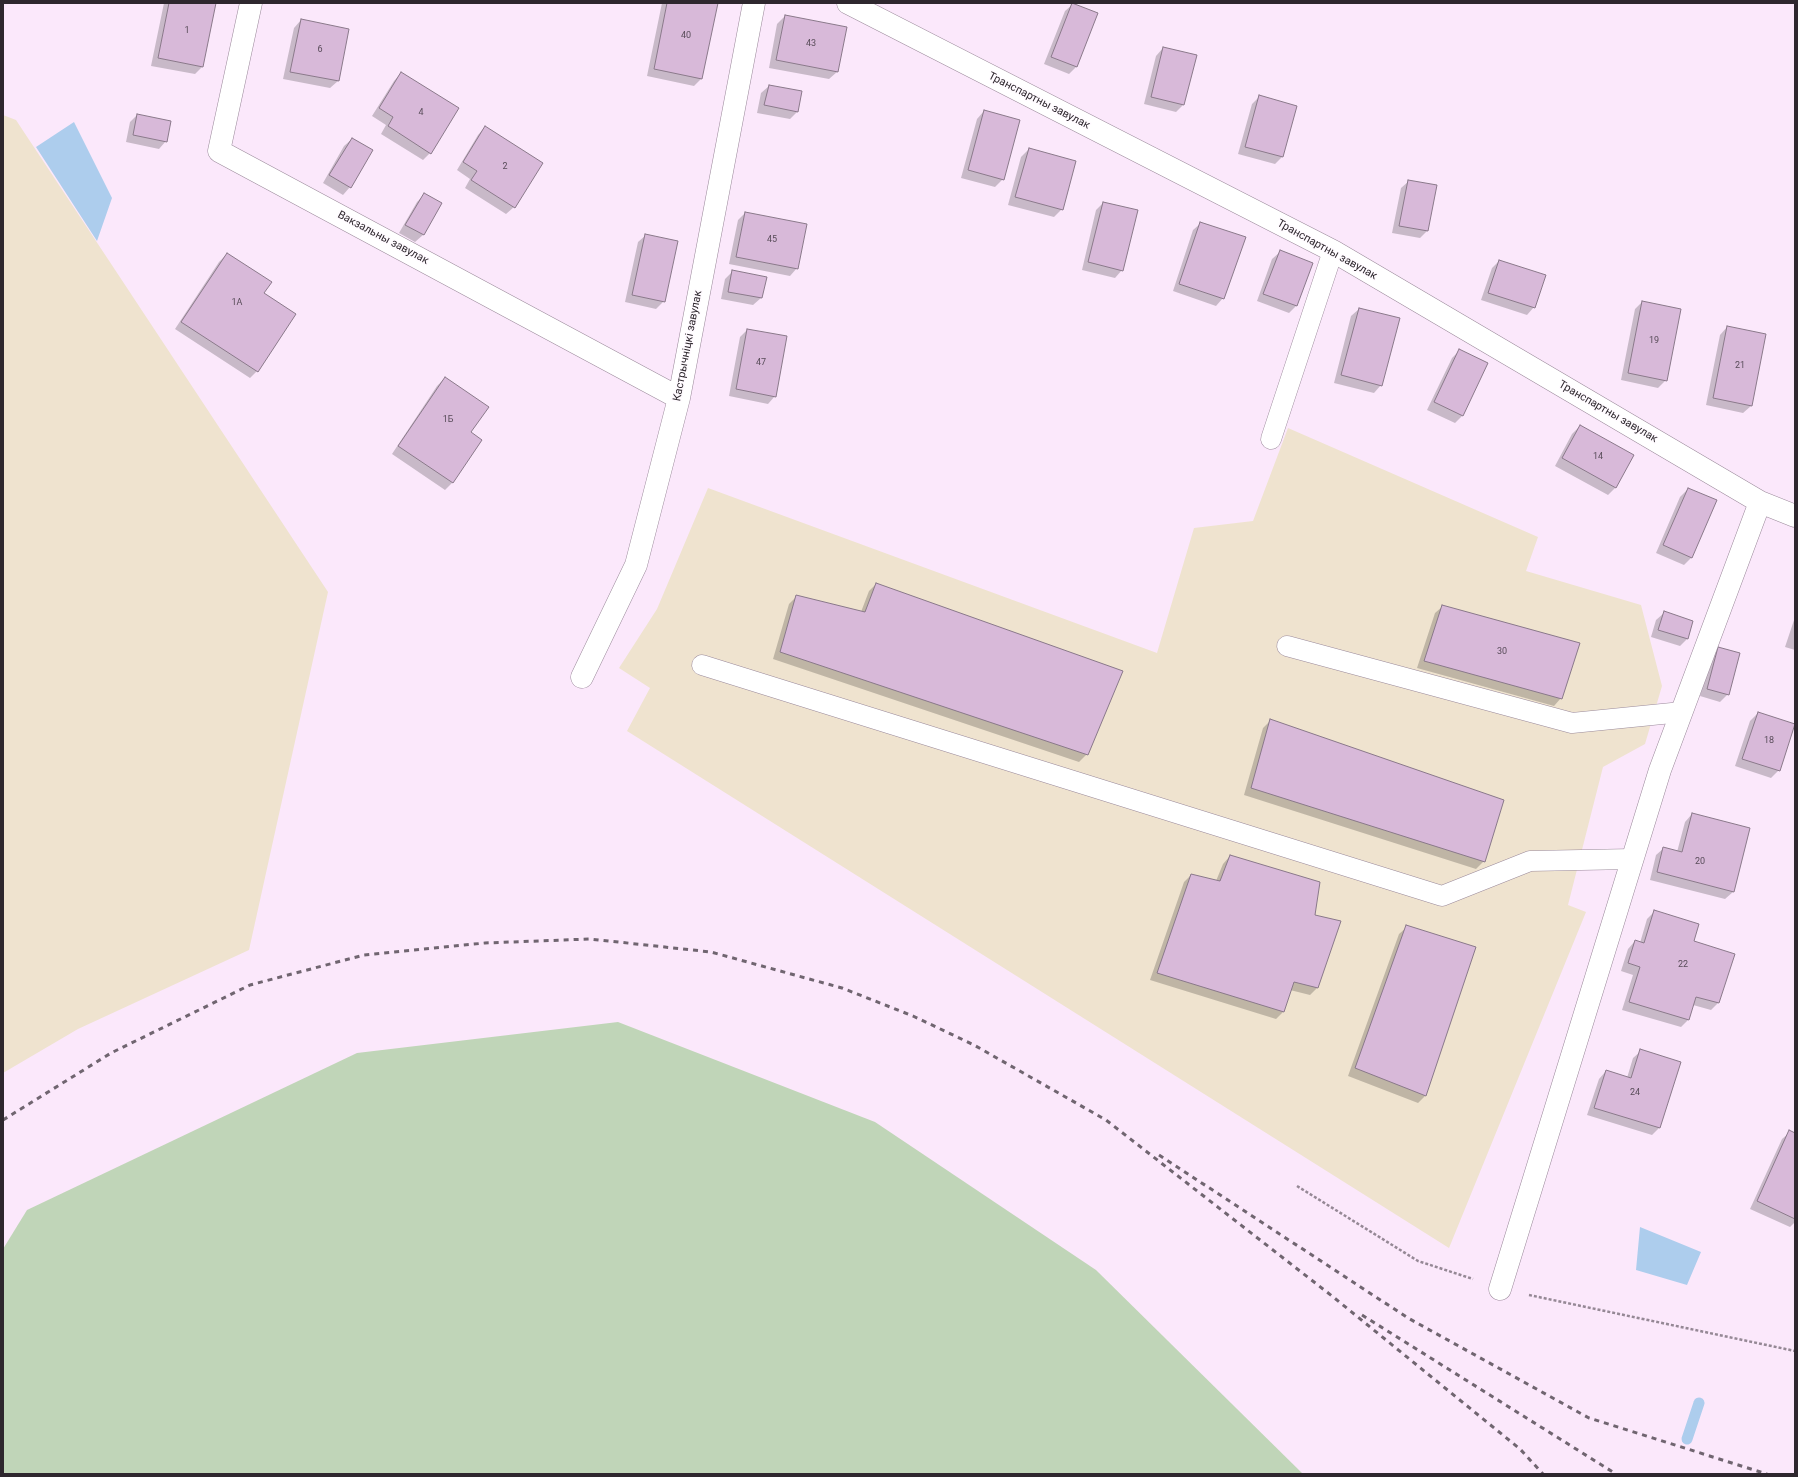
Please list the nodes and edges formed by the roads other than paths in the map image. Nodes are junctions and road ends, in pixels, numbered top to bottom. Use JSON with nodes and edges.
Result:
{"nodes":[{"id":1,"x":251,"y":3,"type":"edge"},
{"id":2,"x":754,"y":3,"type":"edge"},
{"id":3,"x":848,"y":3,"type":"edge"},
{"id":4,"x":1333,"y":251,"type":"junction"},
{"id":5,"x":679,"y":398,"type":"junction"},
{"id":6,"x":1271,"y":439,"type":"dead end"},
{"id":7,"x":1760,"y":502,"type":"junction"},
{"id":8,"x":1795,"y":516,"type":"edge"},
{"id":9,"x":1287,"y":646,"type":"dead end"},
{"id":10,"x":702,"y":665,"type":"dead end"},
{"id":11,"x":582,"y":677,"type":"dead end"},
{"id":12,"x":1682,"y":712,"type":"junction"},
{"id":13,"x":1632,"y":858,"type":"junction"},
{"id":14,"x":1500,"y":1289,"type":"road end"}],
"edges":[{"from":1,"to":5,"type":"street","name":"Вакзальны завулак"},
{"from":2,"to":5,"type":"street","name":"Кастрычніцкі завулак"},
{"from":3,"to":4,"type":"street","name":"Транспартны завулак"},
{"from":4,"to":6,"type":"lane"},
{"from":4,"to":7,"type":"street","name":"Транспартны завулак"},
{"from":5,"to":11,"type":"street","name":"Кастрычніцкі завулак"},
{"from":7,"to":8,"type":"street","name":"Транспартны завулак"},
{"from":7,"to":12,"type":"street"},
{"from":9,"to":12,"type":"lane"},
{"from":10,"to":13,"type":"lane"},
{"from":12,"to":13,"type":"street"},
{"from":13,"to":14,"type":"street"}]}
